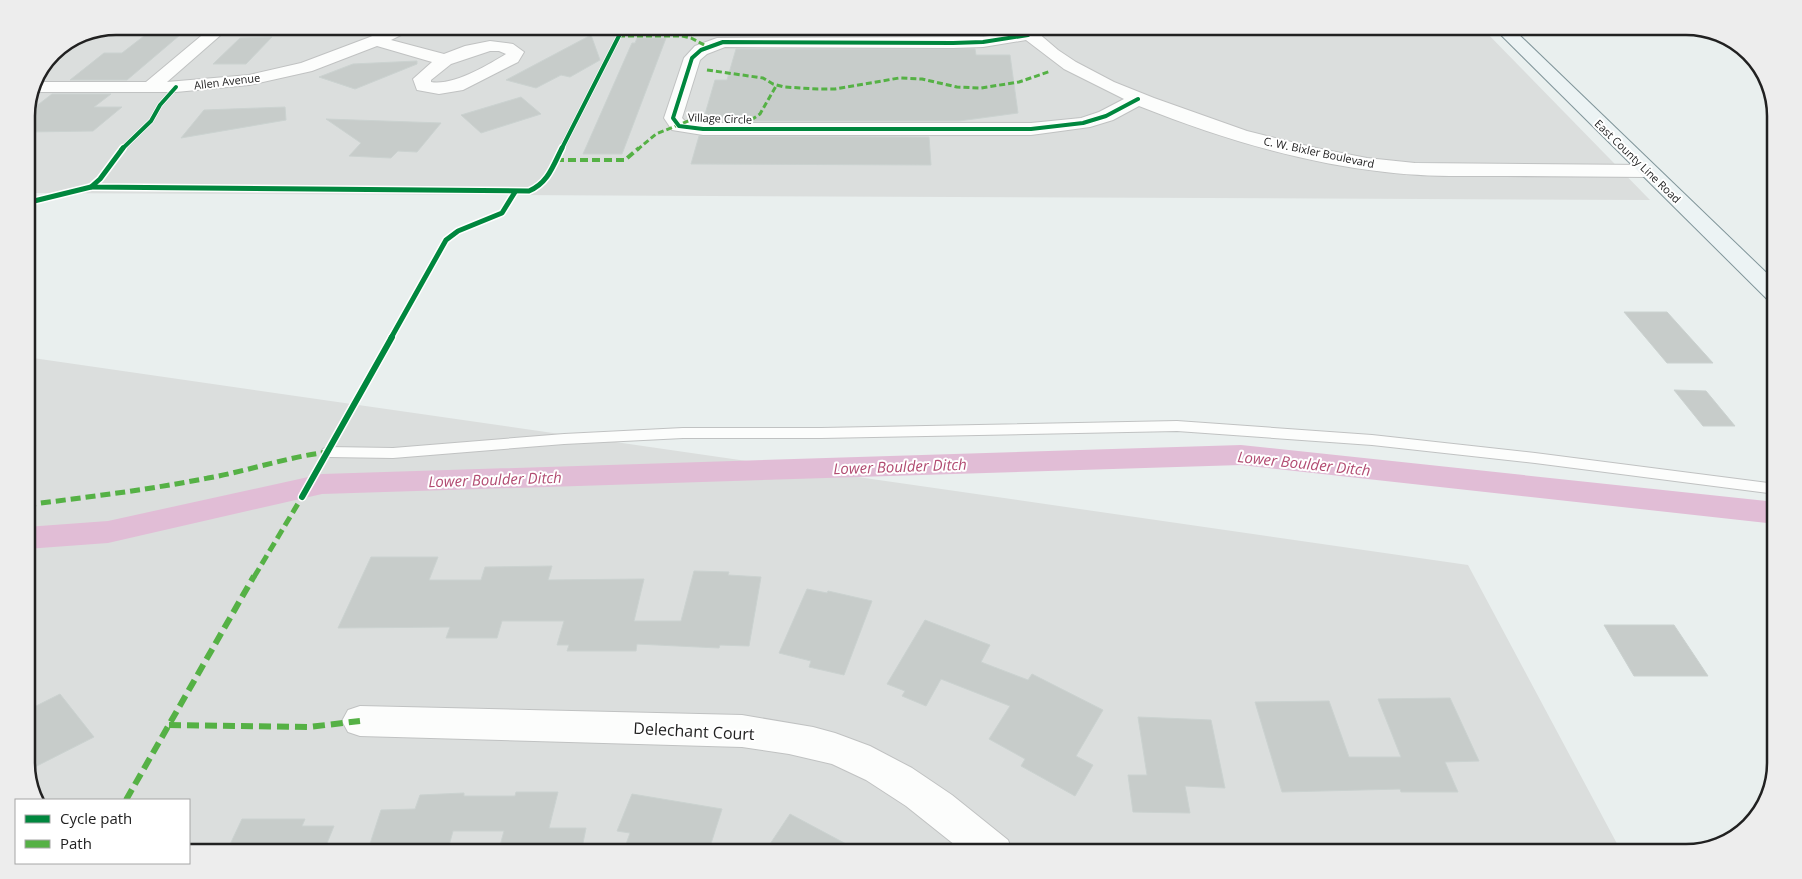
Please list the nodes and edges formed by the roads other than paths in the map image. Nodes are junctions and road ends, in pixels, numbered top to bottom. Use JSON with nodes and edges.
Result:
{"nodes":[{"id":1,"x":212,"y":35,"type":"edge"},
{"id":2,"x":388,"y":35,"type":"edge"},
{"id":3,"x":1009,"y":35,"type":"edge"},
{"id":4,"x":1029,"y":35,"type":"edge"},
{"id":5,"x":1509,"y":35,"type":"edge"},
{"id":6,"x":376,"y":41,"type":"junction"},
{"id":7,"x":445,"y":60,"type":"dead end"},
{"id":8,"x":41,"y":87,"type":"edge"},
{"id":9,"x":150,"y":87,"type":"junction"},
{"id":10,"x":1138,"y":99,"type":"junction"},
{"id":11,"x":1647,"y":171,"type":"junction"},
{"id":12,"x":1767,"y":286,"type":"edge"},
{"id":13,"x":328,"y":452,"type":"dead end"},
{"id":14,"x":1767,"y":488,"type":"edge"},
{"id":15,"x":360,"y":721,"type":"dead end"},
{"id":16,"x":983,"y":844,"type":"edge"}],
"edges":[{"from":1,"to":9,"type":"street"},
{"from":2,"to":6,"type":"street","name":"Allen Avenue"},
{"from":3,"to":10,"type":"street","name":"Village Circle"},
{"from":4,"to":10,"type":"street","name":"C. W. Bixler Boulevard"},
{"from":5,"to":11,"type":"main road","name":"East County Line Road"},
{"from":6,"to":7,"type":"street"},
{"from":6,"to":9,"type":"street","name":"Allen Avenue"},
{"from":8,"to":9,"type":"street","name":"Allen Avenue"},
{"from":10,"to":11,"type":"street","name":"C. W. Bixler Boulevard"},
{"from":11,"to":12,"type":"main road","name":"East County Line Road"},
{"from":13,"to":14,"type":"lane"},
{"from":15,"to":16,"type":"street","name":"Delechant Court"}]}
